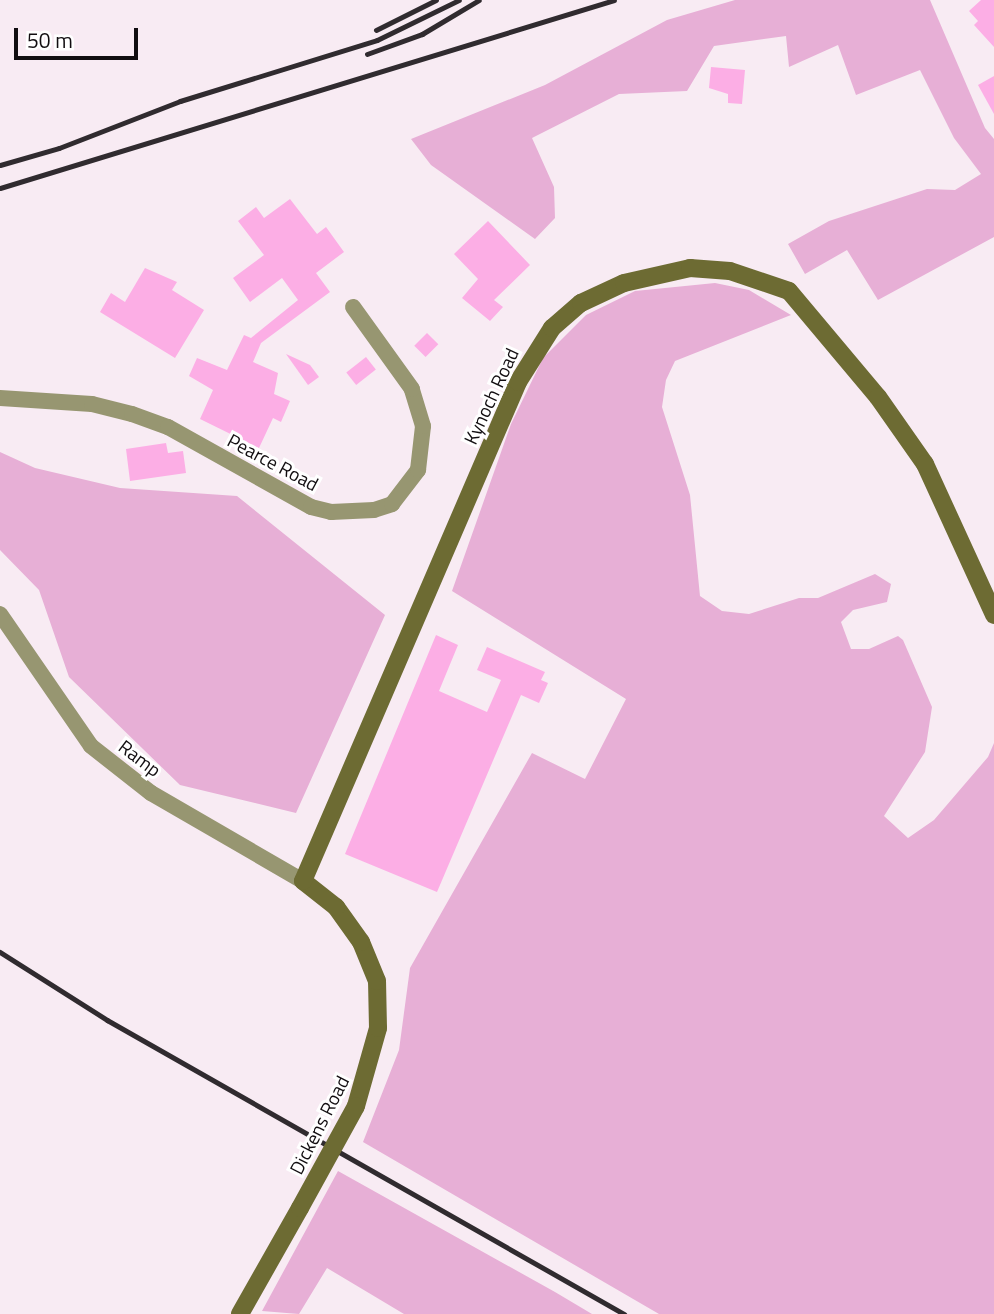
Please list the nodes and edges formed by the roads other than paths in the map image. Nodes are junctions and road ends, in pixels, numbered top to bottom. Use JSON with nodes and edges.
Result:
{"nodes":[{"id":1,"x":353,"y":307,"type":"dead end"},
{"id":2,"x":0,"y":398,"type":"edge"},
{"id":3,"x":0,"y":614,"type":"edge"},
{"id":4,"x":994,"y":615,"type":"edge"},
{"id":5,"x":303,"y":881,"type":"junction"},
{"id":6,"x":240,"y":1314,"type":"edge"}],
"edges":[{"from":1,"to":2,"type":"street","name":"Pearce Road"},
{"from":3,"to":5,"type":"street","name":"Ramp"},
{"from":4,"to":5,"type":"street","name":"Kynoch Road"},
{"from":5,"to":6,"type":"street","name":"Dickens Road","bridge":true}]}
